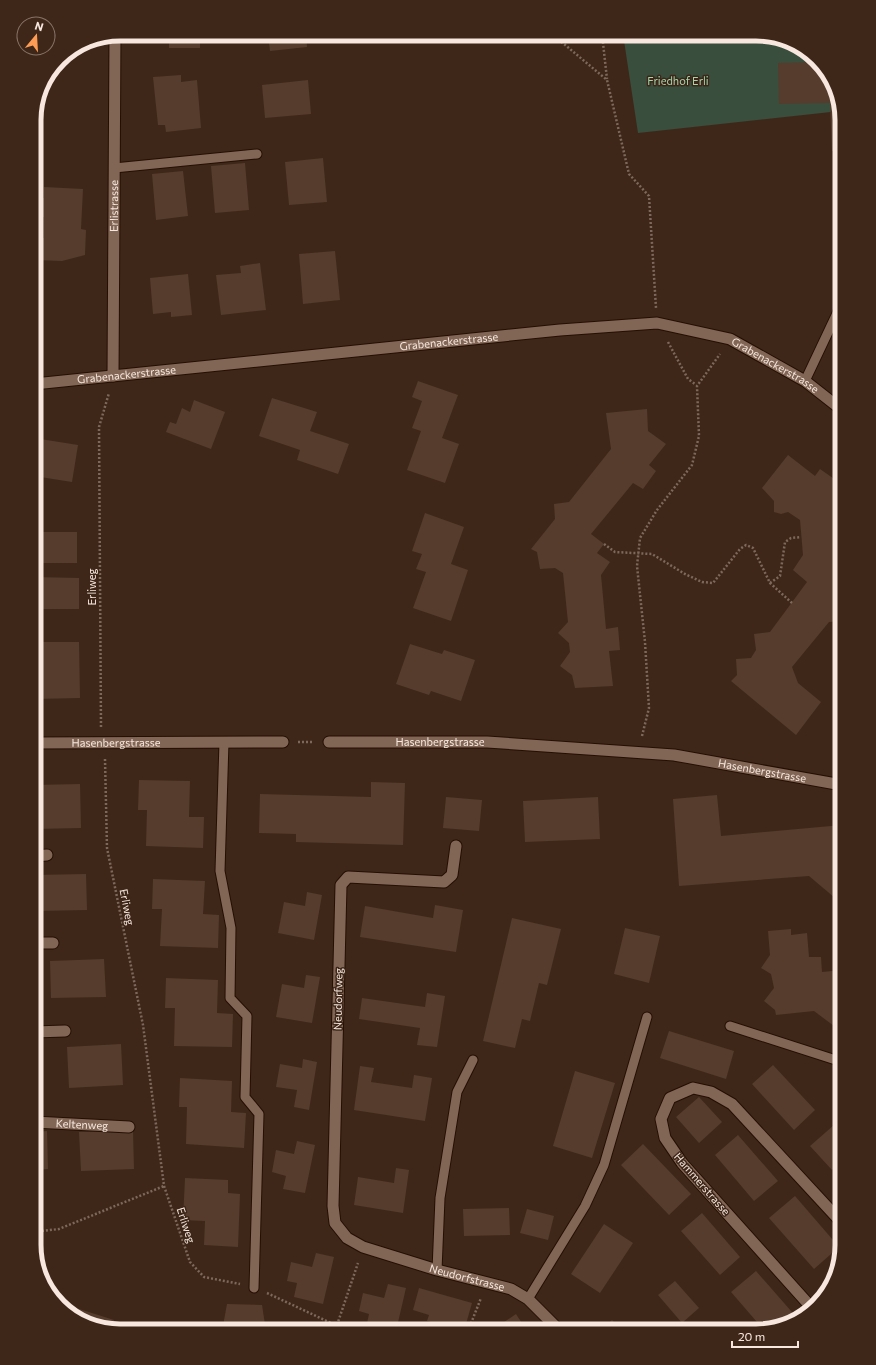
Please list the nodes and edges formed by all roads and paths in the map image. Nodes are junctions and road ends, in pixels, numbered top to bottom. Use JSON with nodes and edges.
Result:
{"nodes":[{"id":1,"x":115,"y":41,"type":"edge"},
{"id":2,"x":560,"y":41,"type":"edge"},
{"id":3,"x":603,"y":41,"type":"edge"},
{"id":4,"x":607,"y":80,"type":"junction"},
{"id":5,"x":257,"y":154,"type":"dead end"},
{"id":6,"x":114,"y":168,"type":"junction"},
{"id":7,"x":835,"y":317,"type":"edge"},
{"id":8,"x":657,"y":323,"type":"junction"},
{"id":9,"x":730,"y":339,"type":"junction"},
{"id":10,"x":113,"y":376,"type":"junction"},
{"id":11,"x":805,"y":381,"type":"junction"},
{"id":12,"x":41,"y":383,"type":"edge"},
{"id":13,"x":695,"y":384,"type":"dead end"},
{"id":14,"x":835,"y":405,"type":"edge"},
{"id":15,"x":802,"y":537,"type":"dead end"},
{"id":16,"x":604,"y":544,"type":"dead end"},
{"id":17,"x":638,"y":552,"type":"junction"},
{"id":18,"x":770,"y":583,"type":"junction"},
{"id":19,"x":792,"y":603,"type":"dead end"},
{"id":20,"x":103,"y":742,"type":"junction"},
{"id":21,"x":224,"y":742,"type":"junction"},
{"id":22,"x":284,"y":742,"type":"joint"},
{"id":23,"x":329,"y":742,"type":"joint"},
{"id":24,"x":41,"y":743,"type":"edge"},
{"id":25,"x":638,"y":752,"type":"junction"},
{"id":26,"x":835,"y":784,"type":"edge"},
{"id":27,"x":456,"y":846,"type":"dead end"},
{"id":28,"x":41,"y":855,"type":"edge"},
{"id":29,"x":47,"y":855,"type":"dead end"},
{"id":30,"x":53,"y":942,"type":"dead end"},
{"id":31,"x":41,"y":943,"type":"edge"},
{"id":32,"x":646,"y":1017,"type":"dead end"},
{"id":33,"x":730,"y":1026,"type":"dead end"},
{"id":34,"x":65,"y":1031,"type":"dead end"},
{"id":35,"x":41,"y":1032,"type":"edge"},
{"id":36,"x":474,"y":1060,"type":"dead end"},
{"id":37,"x":835,"y":1060,"type":"edge"},
{"id":38,"x":41,"y":1122,"type":"edge"},
{"id":39,"x":129,"y":1127,"type":"dead end"},
{"id":40,"x":164,"y":1186,"type":"junction"},
{"id":41,"x":835,"y":1214,"type":"edge"},
{"id":42,"x":41,"y":1231,"type":"edge"},
{"id":43,"x":363,"y":1247,"type":"junction"},
{"id":44,"x":437,"y":1270,"type":"junction"},
{"id":45,"x":486,"y":1283,"type":"junction"},
{"id":46,"x":254,"y":1288,"type":"junction"},
{"id":47,"x":528,"y":1299,"type":"junction"},
{"id":48,"x":808,"y":1304,"type":"edge"},
{"id":49,"x":335,"y":1324,"type":"edge"},
{"id":50,"x":337,"y":1324,"type":"edge"},
{"id":51,"x":471,"y":1324,"type":"edge"},
{"id":52,"x":553,"y":1324,"type":"edge"}],
"edges":[{"from":1,"to":6,"type":"street","name":"Erlistrasse"},
{"from":2,"to":4,"type":"path"},
{"from":3,"to":4,"type":"path"},
{"from":4,"to":8,"type":"path"},
{"from":5,"to":6,"type":"lane"},
{"from":6,"to":10,"type":"street","name":"Erlistrasse"},
{"from":7,"to":11,"type":"lane"},
{"from":8,"to":9,"type":"street","name":"Grabenackerstrasse"},
{"from":8,"to":10,"type":"street","name":"Grabenackerstrasse"},
{"from":8,"to":13,"type":"path"},
{"from":9,"to":11,"type":"street","name":"Grabenackerstrasse"},
{"from":9,"to":17,"type":"path"},
{"from":10,"to":12,"type":"street","name":"Grabenackerstrasse"},
{"from":10,"to":20,"type":"path","name":"Erliweg"},
{"from":11,"to":14,"type":"street","name":"Grabenackerstrasse"},
{"from":15,"to":18,"type":"path"},
{"from":16,"to":17,"type":"path"},
{"from":17,"to":18,"type":"path"},
{"from":17,"to":25,"type":"path"},
{"from":18,"to":19,"type":"path"},
{"from":20,"to":21,"type":"street","name":"Hasenbergstrasse"},
{"from":20,"to":24,"type":"street","name":"Hasenbergstrasse"},
{"from":20,"to":40,"type":"path","name":"Erliweg"},
{"from":21,"to":22,"type":"street","name":"Hasenbergstrasse"},
{"from":21,"to":46,"type":"lane"},
{"from":22,"to":23,"type":"path"},
{"from":23,"to":25,"type":"street","name":"Hasenbergstrasse"},
{"from":25,"to":26,"type":"street","name":"Hasenbergstrasse"},
{"from":27,"to":43,"type":"street","name":"Neudorfweg"},
{"from":28,"to":29,"type":"street"},
{"from":30,"to":31,"type":"street"},
{"from":32,"to":47,"type":"lane"},
{"from":33,"to":37,"type":"lane"},
{"from":34,"to":35,"type":"street"},
{"from":36,"to":44,"type":"lane"},
{"from":38,"to":39,"type":"street","name":"Keltenweg"},
{"from":40,"to":42,"type":"path"},
{"from":40,"to":46,"type":"path","name":"Erliweg"},
{"from":41,"to":48,"type":"street","name":"Hammerstrasse"},
{"from":43,"to":44,"type":"street","name":"Neudorfstrasse"},
{"from":43,"to":50,"type":"path"},
{"from":44,"to":45,"type":"street","name":"Neudorfstrasse"},
{"from":45,"to":47,"type":"street","name":"Neudorfstrasse"},
{"from":45,"to":51,"type":"path"},
{"from":46,"to":49,"type":"path","name":"Erliweg"},
{"from":47,"to":52,"type":"street","name":"Neudorfstrasse"}]}
